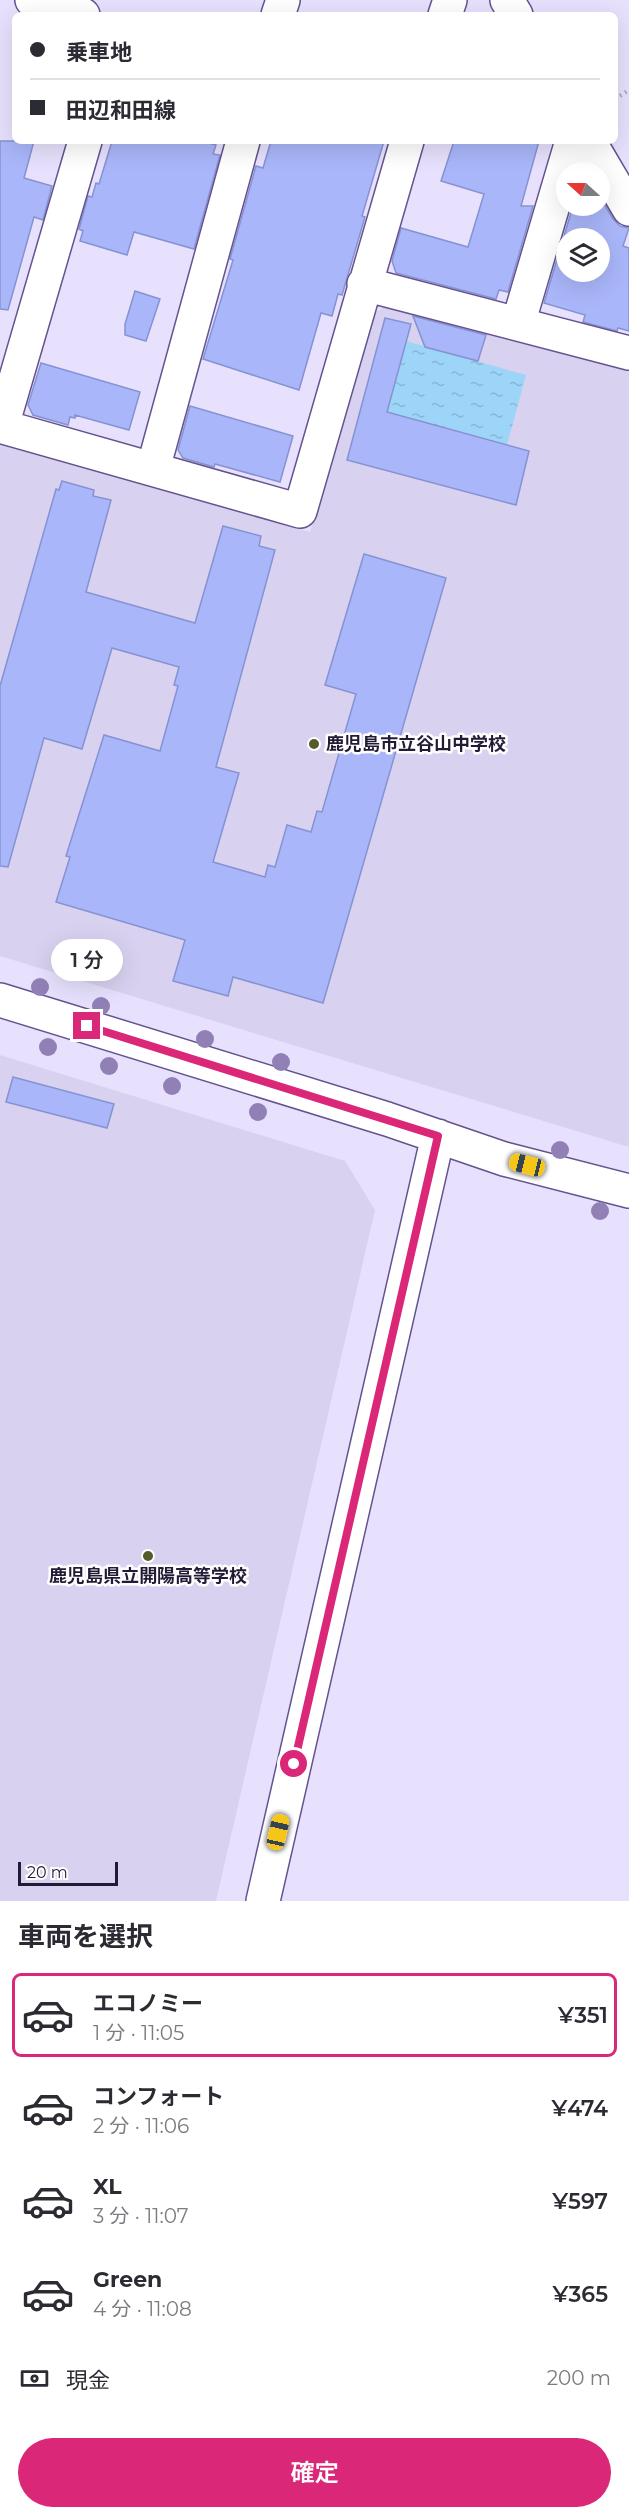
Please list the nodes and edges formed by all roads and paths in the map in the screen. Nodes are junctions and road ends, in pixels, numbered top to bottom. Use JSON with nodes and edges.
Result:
{"nodes":[{"id":1,"x":32,"y":0,"type":"edge"},
{"id":2,"x":73,"y":12,"type":"edge"},
{"id":3,"x":84,"y":144,"type":"edge"},
{"id":4,"x":242,"y":144,"type":"edge"},
{"id":5,"x":406,"y":144,"type":"edge"},
{"id":6,"x":571,"y":144,"type":"edge"},
{"id":7,"x":591,"y":144,"type":"edge"},
{"id":8,"x":629,"y":209,"type":"edge"},
{"id":9,"x":364,"y":284,"type":"junction"},
{"id":10,"x":518,"y":324,"type":"junction"},
{"id":11,"x":629,"y":353,"type":"edge"},
{"id":12,"x":1,"y":426,"type":"edge"},
{"id":13,"x":153,"y":469,"type":"junction"},
{"id":14,"x":0,"y":1000,"type":"edge"},
{"id":15,"x":438,"y":1136,"type":"junction"},
{"id":16,"x":629,"y":1191,"type":"edge"},
{"id":17,"x":263,"y":1901,"type":"edge"}],
"edges":[{"from":1,"to":2,"type":"street"},
{"from":3,"to":12,"type":"street"},
{"from":4,"to":13,"type":"street"},
{"from":5,"to":9,"type":"street"},
{"from":6,"to":10,"type":"street"},
{"from":7,"to":8,"type":"street"},
{"from":9,"to":10,"type":"street"},
{"from":9,"to":13,"type":"street"},
{"from":10,"to":11,"type":"street"},
{"from":12,"to":13,"type":"street"},
{"from":14,"to":15,"type":"street"},
{"from":15,"to":16,"type":"street"},
{"from":15,"to":17,"type":"street"}]}
